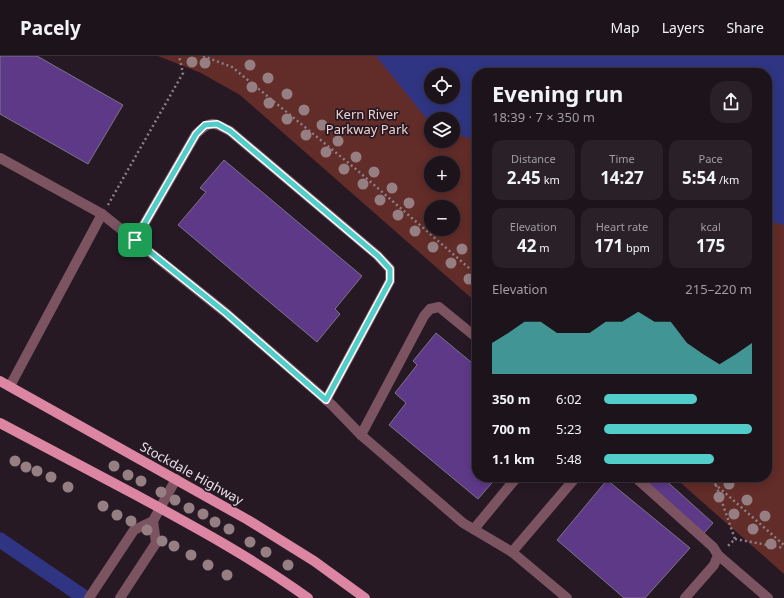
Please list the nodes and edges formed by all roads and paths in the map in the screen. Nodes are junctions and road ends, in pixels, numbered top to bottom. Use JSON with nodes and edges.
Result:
{"nodes":[{"id":1,"x":179,"y":56,"type":"edge"},
{"id":2,"x":203,"y":56,"type":"edge"},
{"id":3,"x":0,"y":158,"type":"edge"},
{"id":4,"x":102,"y":214,"type":"junction"},
{"id":5,"x":135,"y":240,"type":"junction"},
{"id":6,"x":472,"y":271,"type":"edge"},
{"id":7,"x":472,"y":334,"type":"edge"},
{"id":8,"x":4,"y":384,"type":"edge"},
{"id":9,"x":326,"y":400,"type":"junction"},
{"id":10,"x":0,"y":423,"type":"edge"},
{"id":11,"x":361,"y":436,"type":"junction"},
{"id":12,"x":176,"y":479,"type":"junction"},
{"id":13,"x":513,"y":482,"type":"edge"},
{"id":14,"x":572,"y":482,"type":"edge"},
{"id":15,"x":641,"y":482,"type":"edge"},
{"id":16,"x":713,"y":482,"type":"edge"},
{"id":17,"x":716,"y":485,"type":"junction"},
{"id":18,"x":160,"y":508,"type":"junction"},
{"id":19,"x":153,"y":521,"type":"junction"},
{"id":20,"x":474,"y":529,"type":"junction"},
{"id":21,"x":735,"y":539,"type":"junction"},
{"id":22,"x":784,"y":545,"type":"edge"},
{"id":23,"x":784,"y":548,"type":"edge"},
{"id":24,"x":512,"y":552,"type":"junction"},
{"id":25,"x":718,"y":555,"type":"junction"},
{"id":26,"x":89,"y":598,"type":"edge"},
{"id":27,"x":120,"y":598,"type":"edge"},
{"id":28,"x":308,"y":598,"type":"edge"},
{"id":29,"x":365,"y":598,"type":"edge"},
{"id":30,"x":567,"y":598,"type":"edge"},
{"id":31,"x":685,"y":598,"type":"edge"},
{"id":32,"x":768,"y":598,"type":"edge"}],
"edges":[{"from":1,"to":4,"type":"path"},
{"from":2,"to":6,"type":"path"},
{"from":3,"to":4,"type":"lane"},
{"from":4,"to":5,"type":"lane"},
{"from":4,"to":8,"type":"lane"},
{"from":5,"to":9,"type":"lane"},
{"from":5,"to":9,"type":"lane"},
{"from":7,"to":11,"type":"lane"},
{"from":8,"to":12,"type":"main road","name":"Stockdale Highway"},
{"from":9,"to":11,"type":"lane"},
{"from":10,"to":18,"type":"main road"},
{"from":11,"to":20,"type":"lane"},
{"from":12,"to":18,"type":"lane"},
{"from":12,"to":29,"type":"main road","name":"Stockdale Highway"},
{"from":13,"to":20,"type":"lane"},
{"from":14,"to":24,"type":"lane"},
{"from":15,"to":25,"type":"lane"},
{"from":16,"to":17,"type":"path"},
{"from":17,"to":21,"type":"path"},
{"from":17,"to":22,"type":"path"},
{"from":18,"to":19,"type":"lane"},
{"from":18,"to":28,"type":"main road"},
{"from":19,"to":26,"type":"lane"},
{"from":19,"to":27,"type":"lane"},
{"from":20,"to":24,"type":"lane"},
{"from":21,"to":23,"type":"path"},
{"from":21,"to":25,"type":"path"},
{"from":24,"to":30,"type":"lane"},
{"from":25,"to":31,"type":"lane"},
{"from":25,"to":32,"type":"lane"}]}
